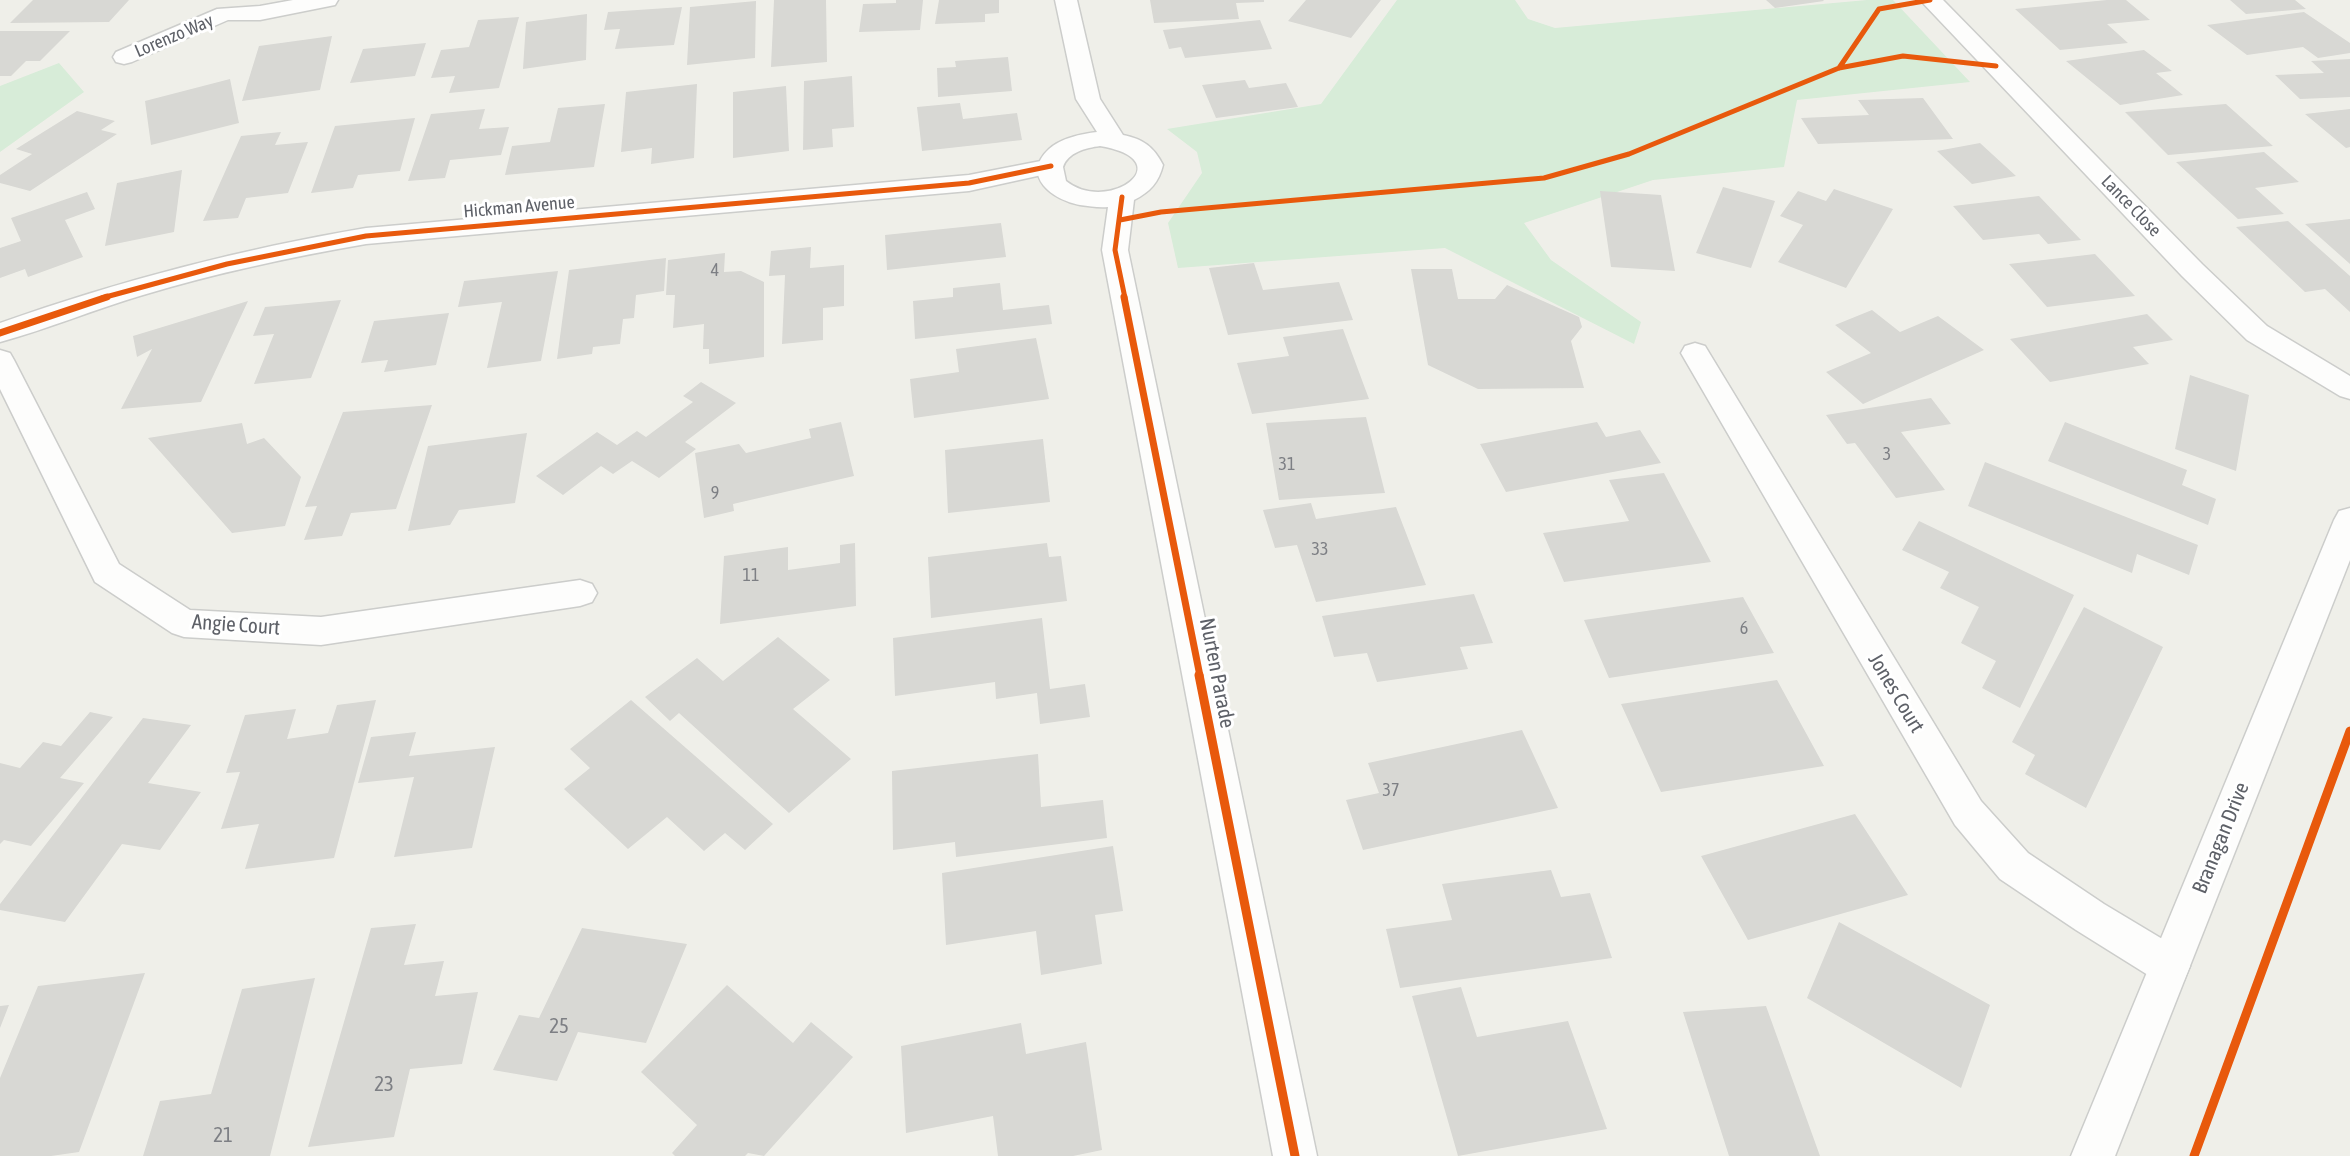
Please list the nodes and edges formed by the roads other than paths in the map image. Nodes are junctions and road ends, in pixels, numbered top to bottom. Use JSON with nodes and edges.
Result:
{"nodes":[{"id":1,"x":327,"y":0,"type":"edge"},
{"id":2,"x":1066,"y":0,"type":"edge"},
{"id":3,"x":1931,"y":0,"type":"edge"},
{"id":4,"x":218,"y":7,"type":"edge"},
{"id":5,"x":124,"y":57,"type":"dead end"},
{"id":6,"x":1088,"y":99,"type":"junction"},
{"id":7,"x":1114,"y":140,"type":"junction"},
{"id":8,"x":1075,"y":144,"type":"junction"},
{"id":9,"x":1054,"y":176,"type":"junction"},
{"id":10,"x":1122,"y":197,"type":"junction"},
{"id":11,"x":1081,"y":198,"type":"junction"},
{"id":12,"x":1114,"y":249,"type":"junction"},
{"id":13,"x":0,"y":333,"type":"edge"},
{"id":14,"x":1695,"y":354,"type":"dead end"},
{"id":15,"x":0,"y":360,"type":"edge"},
{"id":16,"x":2350,"y":389,"type":"edge"},
{"id":17,"x":2350,"y":520,"type":"edge"},
{"id":18,"x":580,"y":593,"type":"dead end"},
{"id":19,"x":2170,"y":966,"type":"junction"},
{"id":20,"x":1295,"y":1156,"type":"edge"},
{"id":21,"x":2093,"y":1156,"type":"edge"}],
"edges":[{"from":1,"to":4,"type":"street","name":"Lorenzo Way"},
{"from":2,"to":6,"type":"street"},
{"from":3,"to":16,"type":"street","name":"Lance Close"},
{"from":4,"to":5,"type":"street","name":"Lorenzo Way"},
{"from":6,"to":7,"type":"street"},
{"from":6,"to":8,"type":"street"},
{"from":7,"to":8,"type":"street"},
{"from":7,"to":10,"type":"street"},
{"from":8,"to":9,"type":"street"},
{"from":9,"to":11,"type":"street"},
{"from":9,"to":13,"type":"street","name":"Hickman Avenue"},
{"from":10,"to":11,"type":"street"},
{"from":10,"to":12,"type":"street","name":"Nurten Parade"},
{"from":11,"to":12,"type":"street","name":"Nurten Parade"},
{"from":12,"to":20,"type":"street","name":"Nurten Parade"},
{"from":14,"to":19,"type":"street","name":"Jones Court"},
{"from":15,"to":18,"type":"street","name":"Angie Court"},
{"from":17,"to":19,"type":"street","name":"Branagan Drive"},
{"from":19,"to":21,"type":"street","name":"Branagan Drive"}]}
